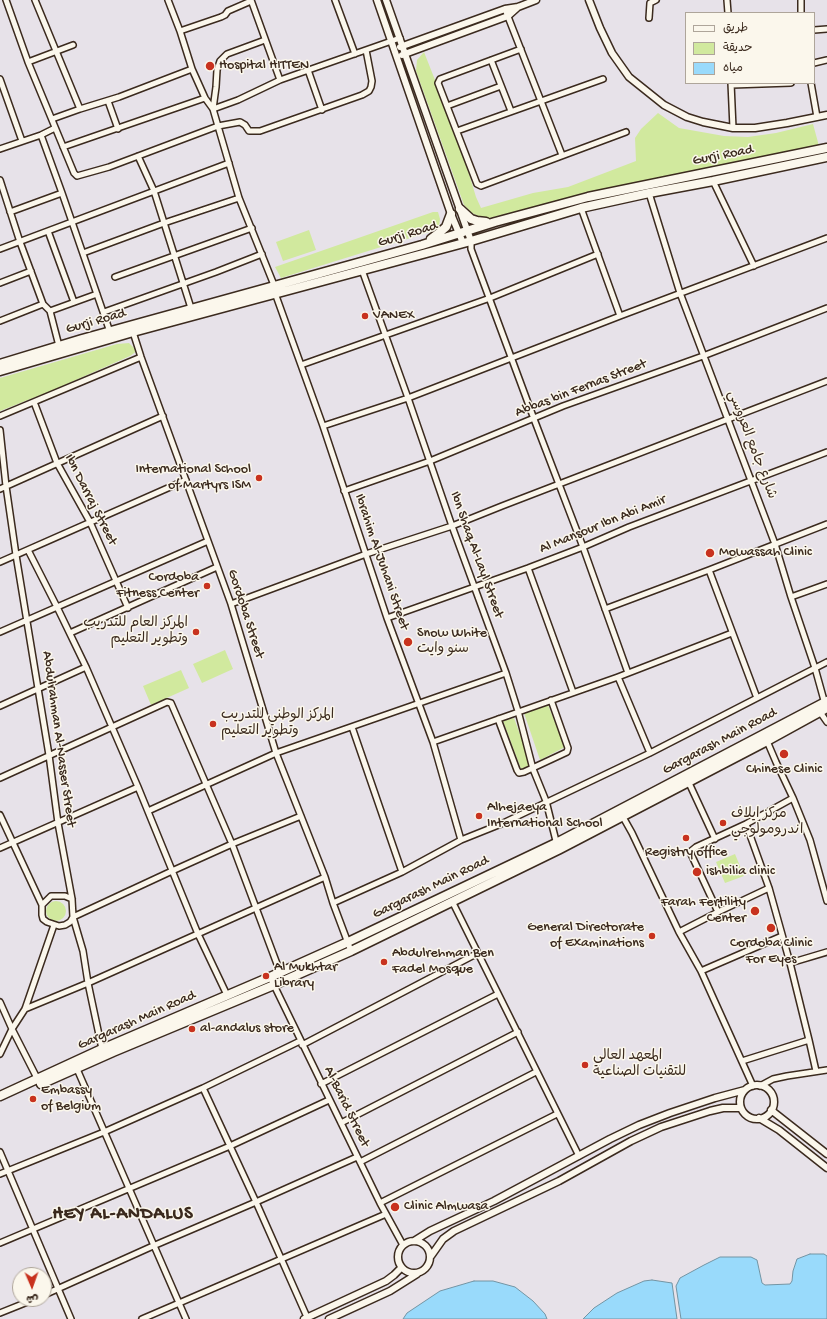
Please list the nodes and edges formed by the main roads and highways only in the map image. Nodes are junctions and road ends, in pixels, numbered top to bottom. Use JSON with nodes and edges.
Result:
{"nodes":[{"id":1,"x":827,"y":148,"type":"edge"},
{"id":2,"x":827,"y":157,"type":"edge"},
{"id":3,"x":460,"y":209,"type":"road end"},
{"id":4,"x":451,"y":214,"type":"road end"},
{"id":5,"x":495,"y":222,"type":"junction"},
{"id":6,"x":422,"y":245,"type":"junction"},
{"id":7,"x":274,"y":289,"type":"junction"},
{"id":8,"x":0,"y":364,"type":"edge"},
{"id":9,"x":0,"y":371,"type":"edge"},
{"id":10,"x":825,"y":706,"type":"edge"},
{"id":11,"x":557,"y":847,"type":"junction"},
{"id":12,"x":40,"y":1082,"type":"junction"},
{"id":13,"x":0,"y":1096,"type":"edge"},
{"id":14,"x":0,"y":1102,"type":"edge"}],
"edges":[{"from":1,"to":5,"type":"main road","name":"Gurji Road"},
{"from":2,"to":7,"type":"main road","name":"Gurji Road"},
{"from":3,"to":5,"type":"main road"},
{"from":4,"to":6,"type":"main road"},
{"from":5,"to":6,"type":"main road","name":"Gurji Road"},
{"from":6,"to":7,"type":"main road","name":"Gurji Road"},
{"from":7,"to":8,"type":"main road","name":"Gurji Road"},
{"from":7,"to":9,"type":"main road","name":"Gurji Road"},
{"from":10,"to":11,"type":"main road","name":"Gargarash Main Road"},
{"from":10,"to":11,"type":"main road","name":"Gargarash Main Road"},
{"from":11,"to":12,"type":"main road","name":"Gargarash Main Road"},
{"from":11,"to":12,"type":"main road","name":"Gargarash Main Road"},
{"from":12,"to":13,"type":"main road"},
{"from":12,"to":14,"type":"main road"}]}
